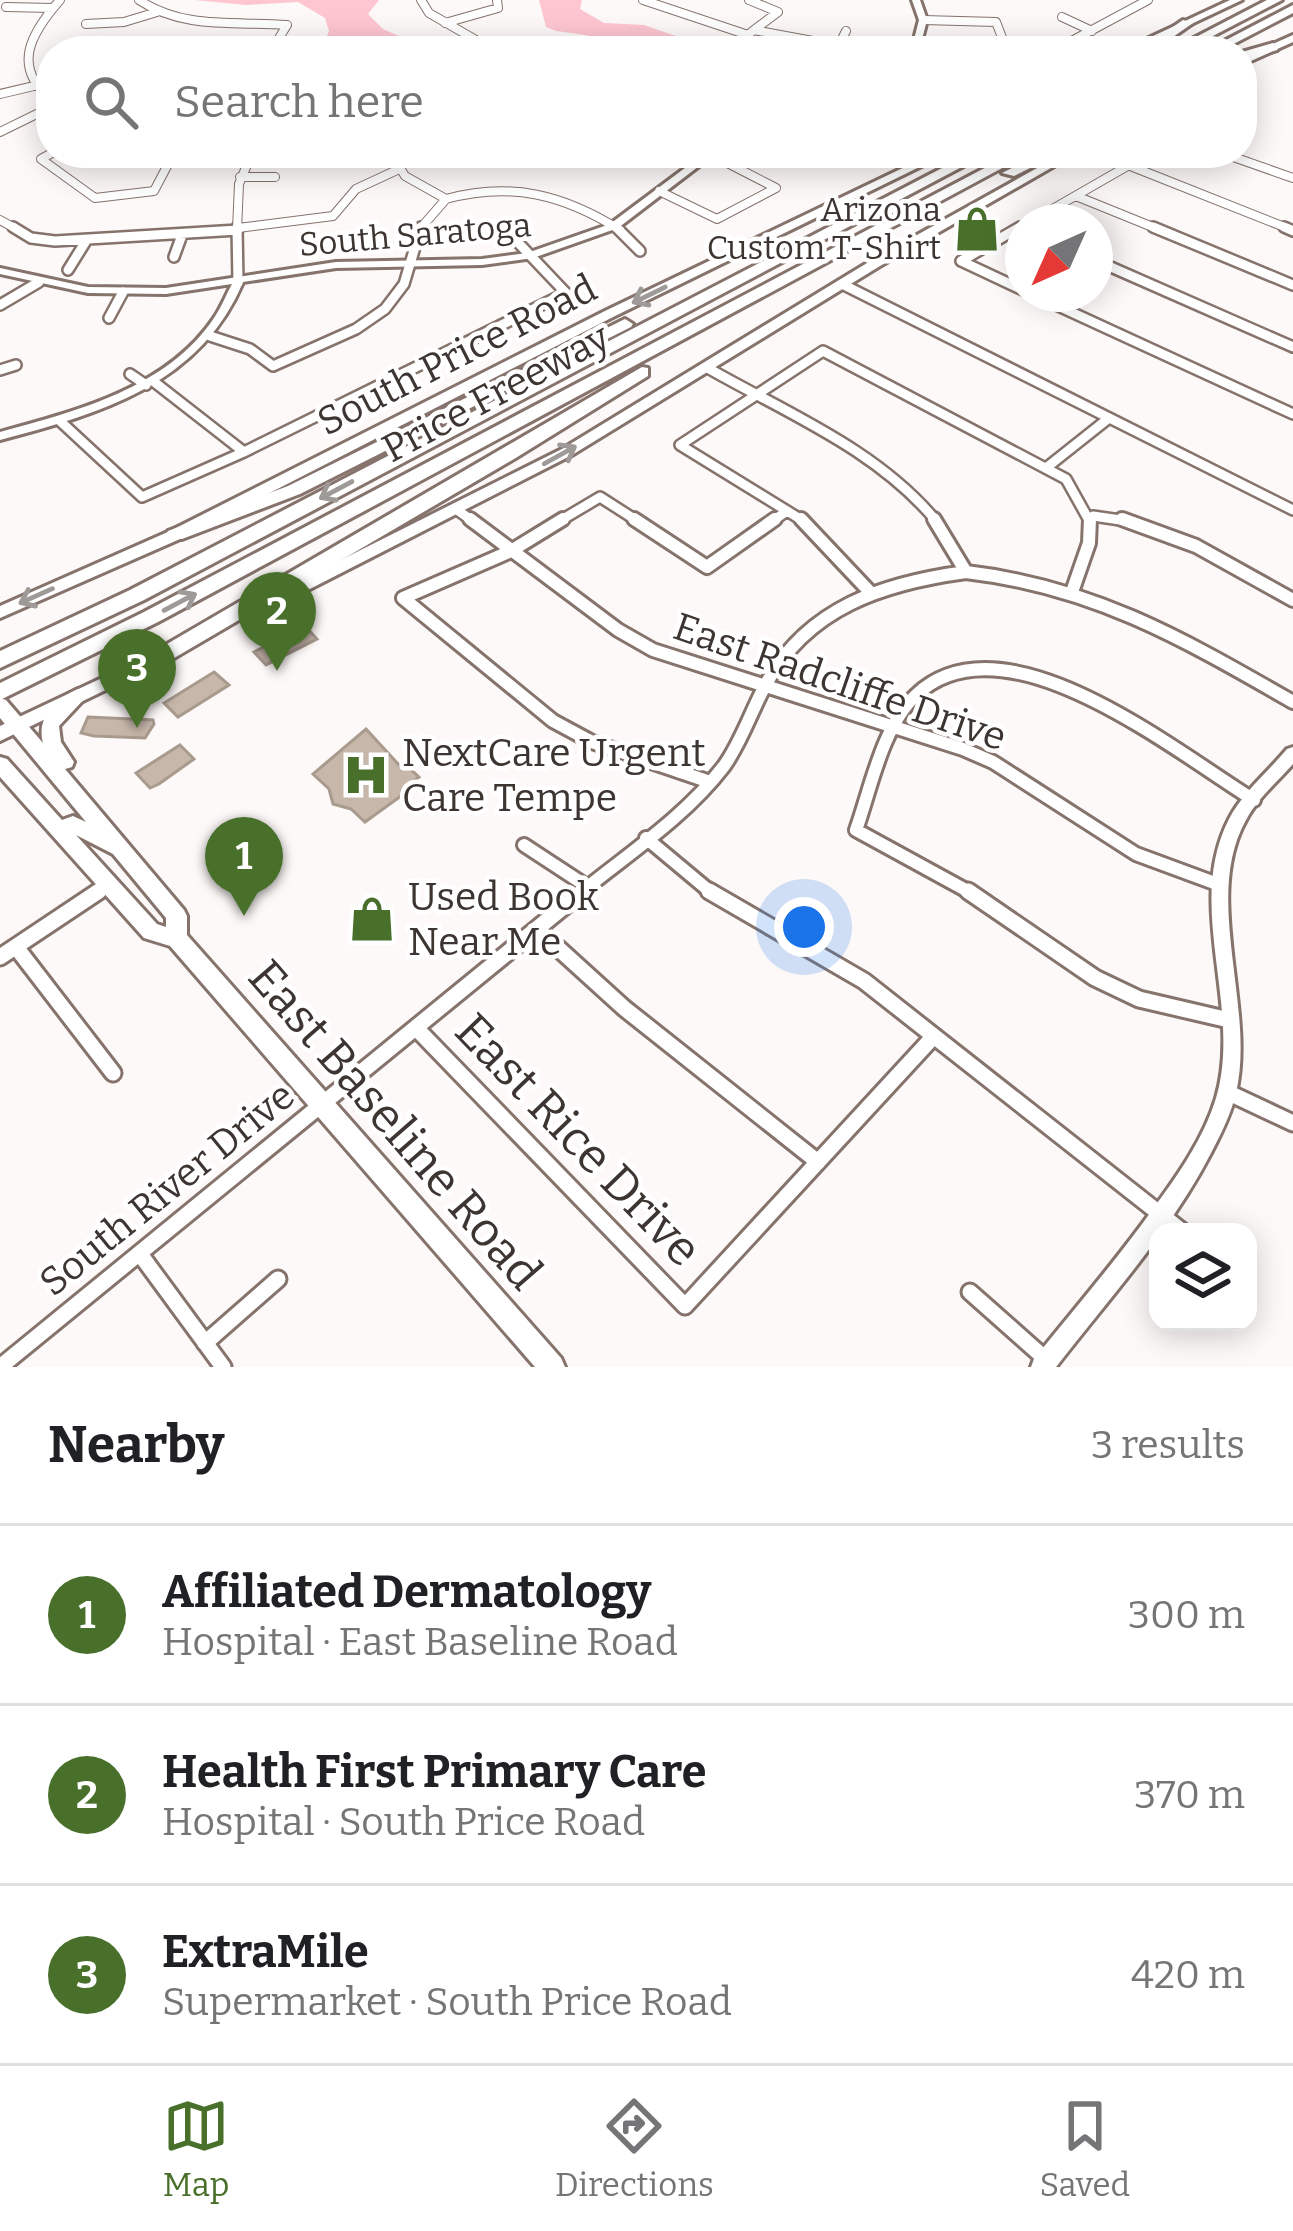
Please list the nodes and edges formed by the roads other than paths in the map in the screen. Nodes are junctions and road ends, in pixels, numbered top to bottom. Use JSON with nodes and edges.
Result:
{"nodes":[{"id":1,"x":139,"y":0,"type":"edge"},
{"id":2,"x":421,"y":0,"type":"edge"},
{"id":3,"x":497,"y":0,"type":"edge"},
{"id":4,"x":748,"y":0,"type":"edge"},
{"id":5,"x":916,"y":0,"type":"edge"},
{"id":6,"x":1121,"y":0,"type":"edge"},
{"id":7,"x":1238,"y":0,"type":"edge"},
{"id":8,"x":1276,"y":0,"type":"edge"},
{"id":9,"x":644,"y":1,"type":"edge"},
{"id":10,"x":1145,"y":3,"type":"edge"},
{"id":11,"x":57,"y":4,"type":"edge"},
{"id":12,"x":627,"y":5,"type":"dead end"},
{"id":13,"x":5,"y":7,"type":"edge"},
{"id":14,"x":1293,"y":8,"type":"edge"},
{"id":15,"x":426,"y":10,"type":"junction"},
{"id":16,"x":157,"y":12,"type":"junction"},
{"id":17,"x":414,"y":13,"type":"dead end"},
{"id":18,"x":1062,"y":17,"type":"dead end"},
{"id":19,"x":923,"y":20,"type":"junction"},
{"id":20,"x":445,"y":23,"type":"junction"},
{"id":21,"x":1187,"y":23,"type":"junction"},
{"id":22,"x":86,"y":24,"type":"dead end"},
{"id":23,"x":754,"y":30,"type":"junction"},
{"id":24,"x":846,"y":31,"type":"dead end"},
{"id":25,"x":1092,"y":31,"type":"junction"},
{"id":26,"x":281,"y":36,"type":"edge"},
{"id":27,"x":470,"y":36,"type":"edge"},
{"id":28,"x":784,"y":36,"type":"edge"},
{"id":29,"x":844,"y":36,"type":"edge"},
{"id":30,"x":919,"y":36,"type":"edge"},
{"id":31,"x":1001,"y":36,"type":"edge"},
{"id":32,"x":1082,"y":36,"type":"edge"},
{"id":33,"x":1159,"y":36,"type":"edge"},
{"id":34,"x":1168,"y":36,"type":"edge"},
{"id":35,"x":1205,"y":36,"type":"edge"},
{"id":36,"x":1240,"y":36,"type":"edge"},
{"id":37,"x":1293,"y":38,"type":"edge"},
{"id":38,"x":1273,"y":47,"type":"joint"},
{"id":39,"x":1257,"y":53,"type":"edge"},
{"id":40,"x":35,"y":85,"type":"joint"},
{"id":41,"x":0,"y":94,"type":"edge"},
{"id":42,"x":36,"y":112,"type":"edge"},
{"id":43,"x":0,"y":133,"type":"edge"},
{"id":44,"x":1257,"y":165,"type":"edge"},
{"id":45,"x":53,"y":168,"type":"edge"},
{"id":46,"x":165,"y":168,"type":"edge"},
{"id":47,"x":244,"y":168,"type":"edge"},
{"id":48,"x":690,"y":168,"type":"edge"},
{"id":49,"x":739,"y":168,"type":"edge"},
{"id":50,"x":912,"y":168,"type":"edge"},
{"id":51,"x":947,"y":168,"type":"edge"},
{"id":52,"x":952,"y":168,"type":"edge"},
{"id":53,"x":996,"y":168,"type":"edge"},
{"id":54,"x":1020,"y":168,"type":"edge"},
{"id":55,"x":1046,"y":168,"type":"edge"},
{"id":56,"x":1123,"y":168,"type":"edge"},
{"id":57,"x":1136,"y":168,"type":"edge"},
{"id":58,"x":397,"y":170,"type":"joint"},
{"id":59,"x":240,"y":177,"type":"junction"},
{"id":60,"x":275,"y":177,"type":"dead end"},
{"id":61,"x":1293,"y":178,"type":"edge"},
{"id":62,"x":931,"y":179,"type":"junction"},
{"id":63,"x":957,"y":189,"type":"junction"},
{"id":64,"x":659,"y":191,"type":"junction"},
{"id":65,"x":1076,"y":196,"type":"junction"},
{"id":66,"x":446,"y":199,"type":"junction"},
{"id":67,"x":1062,"y":204,"type":"edge"},
{"id":68,"x":0,"y":220,"type":"edge"},
{"id":69,"x":614,"y":226,"type":"junction"},
{"id":70,"x":238,"y":228,"type":"junction"},
{"id":71,"x":1293,"y":231,"type":"edge"},
{"id":72,"x":509,"y":233,"type":"dead end"},
{"id":73,"x":182,"y":235,"type":"junction"},
{"id":74,"x":1005,"y":237,"type":"edge"},
{"id":75,"x":86,"y":241,"type":"junction"},
{"id":76,"x":812,"y":241,"type":"junction"},
{"id":77,"x":640,"y":251,"type":"dead end"},
{"id":78,"x":529,"y":256,"type":"junction"},
{"id":79,"x":174,"y":257,"type":"dead end"},
{"id":80,"x":410,"y":263,"type":"junction"},
{"id":81,"x":1113,"y":268,"type":"edge"},
{"id":82,"x":68,"y":270,"type":"dead end"},
{"id":83,"x":0,"y":272,"type":"edge"},
{"id":84,"x":39,"y":282,"type":"junction"},
{"id":85,"x":1005,"y":282,"type":"edge"},
{"id":86,"x":238,"y":283,"type":"junction"},
{"id":87,"x":842,"y":284,"type":"junction"},
{"id":88,"x":1293,"y":285,"type":"edge"},
{"id":89,"x":123,"y":292,"type":"junction"},
{"id":90,"x":0,"y":305,"type":"edge"},
{"id":91,"x":1071,"y":312,"type":"edge"},
{"id":92,"x":724,"y":314,"type":"junction"},
{"id":93,"x":346,"y":317,"type":"dead end"},
{"id":94,"x":109,"y":318,"type":"dead end"},
{"id":95,"x":486,"y":318,"type":"dead end"},
{"id":96,"x":358,"y":325,"type":"junction"},
{"id":97,"x":499,"y":326,"type":"junction"},
{"id":98,"x":210,"y":336,"type":"junction"},
{"id":99,"x":1293,"y":346,"type":"edge"},
{"id":100,"x":16,"y":365,"type":"dead end"},
{"id":101,"x":706,"y":368,"type":"junction"},
{"id":102,"x":0,"y":370,"type":"edge"},
{"id":103,"x":130,"y":374,"type":"dead end"},
{"id":104,"x":150,"y":383,"type":"junction"},
{"id":105,"x":752,"y":396,"type":"junction"},
{"id":106,"x":1293,"y":414,"type":"edge"},
{"id":107,"x":1109,"y":418,"type":"junction"},
{"id":108,"x":60,"y":421,"type":"junction"},
{"id":109,"x":0,"y":436,"type":"edge"},
{"id":110,"x":244,"y":452,"type":"junction"},
{"id":111,"x":1046,"y":468,"type":"junction"},
{"id":112,"x":456,"y":509,"type":"junction"},
{"id":113,"x":1293,"y":510,"type":"edge"},
{"id":114,"x":788,"y":511,"type":"junction"},
{"id":115,"x":1093,"y":516,"type":"junction"},
{"id":116,"x":175,"y":535,"type":"junction"},
{"id":117,"x":511,"y":551,"type":"junction"},
{"id":118,"x":966,"y":572,"type":"junction"},
{"id":119,"x":1073,"y":589,"type":"junction"},
{"id":120,"x":868,"y":591,"type":"junction"},
{"id":121,"x":1293,"y":600,"type":"edge"},
{"id":122,"x":0,"y":612,"type":"edge"},
{"id":123,"x":162,"y":656,"type":"junction"},
{"id":124,"x":0,"y":660,"type":"edge"},
{"id":125,"x":765,"y":686,"type":"junction"},
{"id":126,"x":0,"y":692,"type":"edge"},
{"id":127,"x":78,"y":696,"type":"junction"},
{"id":128,"x":1293,"y":702,"type":"edge"},
{"id":129,"x":7,"y":720,"type":"edge"},
{"id":130,"x":896,"y":727,"type":"junction"},
{"id":131,"x":1293,"y":753,"type":"edge"},
{"id":132,"x":0,"y":764,"type":"edge"},
{"id":133,"x":710,"y":782,"type":"junction"},
{"id":134,"x":1254,"y":800,"type":"junction"},
{"id":135,"x":59,"y":829,"type":"junction"},
{"id":136,"x":646,"y":838,"type":"junction"},
{"id":137,"x":524,"y":845,"type":"dead end"},
{"id":138,"x":120,"y":846,"type":"junction"},
{"id":139,"x":110,"y":885,"type":"junction"},
{"id":140,"x":1220,"y":885,"type":"junction"},
{"id":141,"x":588,"y":886,"type":"junction"},
{"id":142,"x":164,"y":900,"type":"junction"},
{"id":143,"x":537,"y":929,"type":"junction"},
{"id":144,"x":176,"y":938,"type":"junction"},
{"id":145,"x":16,"y":947,"type":"junction"},
{"id":146,"x":0,"y":957,"type":"edge"},
{"id":147,"x":1229,"y":1020,"type":"junction"},
{"id":148,"x":416,"y":1028,"type":"junction"},
{"id":149,"x":934,"y":1036,"type":"junction"},
{"id":150,"x":113,"y":1073,"type":"dead end"},
{"id":151,"x":1227,"y":1092,"type":"junction"},
{"id":152,"x":323,"y":1105,"type":"junction"},
{"id":153,"x":1293,"y":1123,"type":"edge"},
{"id":154,"x":818,"y":1162,"type":"junction"},
{"id":155,"x":1159,"y":1214,"type":"junction"},
{"id":156,"x":1171,"y":1223,"type":"edge"},
{"id":157,"x":140,"y":1254,"type":"junction"},
{"id":158,"x":278,"y":1279,"type":"dead end"},
{"id":159,"x":970,"y":1292,"type":"dead end"},
{"id":160,"x":206,"y":1343,"type":"junction"},
{"id":161,"x":1048,"y":1365,"type":"edge"},
{"id":162,"x":0,"y":1366,"type":"edge"},
{"id":163,"x":223,"y":1367,"type":"edge"},
{"id":164,"x":552,"y":1367,"type":"edge"}],
"edges":[{"from":1,"to":16,"type":"street"},
{"from":2,"to":15,"type":"street"},
{"from":3,"to":20,"type":"street"},
{"from":4,"to":23,"type":"street"},
{"from":5,"to":19,"type":"street"},
{"from":6,"to":10,"type":"street"},
{"from":7,"to":21,"type":"main road"},
{"from":8,"to":35,"type":"highway"},
{"from":9,"to":12,"type":"street"},
{"from":9,"to":23,"type":"street"},
{"from":10,"to":25,"type":"street"},
{"from":11,"to":13,"type":"street"},
{"from":11,"to":40,"type":"street"},
{"from":14,"to":36,"type":"highway"},
{"from":15,"to":17,"type":"street"},
{"from":15,"to":20,"type":"street"},
{"from":16,"to":22,"type":"street"},
{"from":16,"to":26,"type":"street"},
{"from":18,"to":25,"type":"street"},
{"from":19,"to":30,"type":"street"},
{"from":19,"to":31,"type":"street"},
{"from":20,"to":27,"type":"street"},
{"from":21,"to":33,"type":"main road"},
{"from":21,"to":34,"type":"highway"},
{"from":23,"to":28,"type":"street"},
{"from":24,"to":29,"type":"street"},
{"from":25,"to":32,"type":"street"},
{"from":37,"to":38,"type":"main road"},
{"from":38,"to":39,"type":"highway"},
{"from":40,"to":41,"type":"street"},
{"from":42,"to":43,"type":"street"},
{"from":44,"to":61,"type":"street"},
{"from":45,"to":46,"type":"street"},
{"from":47,"to":59,"type":"street"},
{"from":48,"to":64,"type":"street","name":"South Saratoga"},
{"from":49,"to":64,"type":"street"},
{"from":50,"to":116,"type":"main road","name":"South Price Road","one_way":true},
{"from":51,"to":62,"type":"highway"},
{"from":52,"to":62,"type":"highway","name":"Price Freeway"},
{"from":53,"to":63,"type":"highway","name":"Price Freeway"},
{"from":54,"to":63,"type":"highway"},
{"from":55,"to":87,"type":"main road"},
{"from":56,"to":65,"type":"street"},
{"from":57,"to":71,"type":"street"},
{"from":58,"to":66,"type":"street"},
{"from":58,"to":70,"type":"street"},
{"from":59,"to":60,"type":"street"},
{"from":59,"to":70,"type":"street"},
{"from":62,"to":76,"type":"highway","name":"Price Freeway"},
{"from":63,"to":92,"type":"highway","name":"Price Freeway"},
{"from":64,"to":69,"type":"street","name":"South Saratoga"},
{"from":65,"to":67,"type":"street"},
{"from":65,"to":88,"type":"street"},
{"from":66,"to":69,"type":"street"},
{"from":66,"to":80,"type":"street"},
{"from":68,"to":75,"type":"street"},
{"from":69,"to":77,"type":"street"},
{"from":69,"to":78,"type":"street","name":"South Saratoga"},
{"from":70,"to":73,"type":"street"},
{"from":70,"to":86,"type":"street"},
{"from":72,"to":78,"type":"street"},
{"from":73,"to":75,"type":"street"},
{"from":73,"to":79,"type":"street"},
{"from":74,"to":85,"type":"street"},
{"from":75,"to":82,"type":"street"},
{"from":76,"to":116,"type":"highway"},
{"from":76,"to":124,"type":"highway","name":"Price Freeway","one_way":true},
{"from":78,"to":80,"type":"street","name":"South Saratoga"},
{"from":78,"to":97,"type":"street"},
{"from":80,"to":86,"type":"street","name":"South Saratoga"},
{"from":80,"to":96,"type":"street"},
{"from":81,"to":99,"type":"street"},
{"from":83,"to":84,"type":"street","name":"South Saratoga"},
{"from":84,"to":89,"type":"street","name":"South Saratoga"},
{"from":84,"to":90,"type":"street"},
{"from":86,"to":89,"type":"street","name":"South Saratoga"},
{"from":86,"to":98,"type":"street"},
{"from":87,"to":101,"type":"main road"},
{"from":87,"to":107,"type":"street"},
{"from":89,"to":94,"type":"street"},
{"from":91,"to":106,"type":"street"},
{"from":92,"to":123,"type":"highway"},
{"from":126,"to":92,"type":"highway","name":"Price Freeway","one_way":true},
{"from":93,"to":96,"type":"street"},
{"from":95,"to":97,"type":"street"},
{"from":96,"to":98,"type":"street"},
{"from":97,"to":110,"type":"street"},
{"from":98,"to":104,"type":"street"},
{"from":100,"to":102,"type":"street"},
{"from":101,"to":105,"type":"street"},
{"from":112,"to":101,"type":"main road","one_way":true},
{"from":103,"to":104,"type":"street"},
{"from":104,"to":108,"type":"street"},
{"from":104,"to":110,"type":"street"},
{"from":105,"to":111,"type":"street"},
{"from":105,"to":114,"type":"street"},
{"from":105,"to":118,"type":"street"},
{"from":107,"to":111,"type":"street"},
{"from":107,"to":113,"type":"street"},
{"from":108,"to":109,"type":"street"},
{"from":108,"to":110,"type":"street"},
{"from":111,"to":115,"type":"street"},
{"from":112,"to":117,"type":"street","name":"East Radcliffe Drive"},
{"from":112,"to":123,"type":"main road"},
{"from":114,"to":117,"type":"street"},
{"from":114,"to":120,"type":"street"},
{"from":115,"to":119,"type":"street"},
{"from":115,"to":121,"type":"street"},
{"from":116,"to":122,"type":"main road","name":"South Price Road","one_way":true},
{"from":117,"to":125,"type":"street","name":"East Radcliffe Drive"},
{"from":117,"to":133,"type":"street"},
{"from":118,"to":119,"type":"street","name":"South River Drive"},
{"from":118,"to":120,"type":"street","name":"South River Drive"},
{"from":119,"to":128,"type":"street","name":"South River Drive"},
{"from":120,"to":125,"type":"street","name":"South River Drive"},
{"from":123,"to":127,"type":"main road"},
{"from":125,"to":130,"type":"street","name":"East Radcliffe Drive"},
{"from":125,"to":133,"type":"street","name":"South River Drive"},
{"from":127,"to":129,"type":"main road"},
{"from":127,"to":138,"type":"main road"},
{"from":129,"to":138,"type":"main road","name":"East Baseline Road"},
{"from":130,"to":134,"type":"street"},
{"from":130,"to":140,"type":"street","name":"East Radcliffe Drive"},
{"from":130,"to":147,"type":"street"},
{"from":131,"to":134,"type":"street"},
{"from":132,"to":135,"type":"main road","name":"East Baseline Road"},
{"from":133,"to":136,"type":"street","name":"South River Drive"},
{"from":134,"to":140,"type":"street"},
{"from":135,"to":138,"type":"main road"},
{"from":135,"to":139,"type":"main road","name":"East Baseline Road"},
{"from":136,"to":141,"type":"street","name":"South River Drive"},
{"from":136,"to":149,"type":"street"},
{"from":137,"to":141,"type":"street"},
{"from":138,"to":139,"type":"main road"},
{"from":138,"to":142,"type":"main road","name":"East Baseline Road"},
{"from":139,"to":142,"type":"main road"},
{"from":139,"to":144,"type":"main road","name":"East Baseline Road"},
{"from":139,"to":145,"type":"street"},
{"from":140,"to":147,"type":"street"},
{"from":141,"to":143,"type":"street","name":"South River Drive"},
{"from":142,"to":144,"type":"main road","name":"East Baseline Road"},
{"from":143,"to":148,"type":"street","name":"South River Drive"},
{"from":143,"to":154,"type":"street"},
{"from":144,"to":152,"type":"main road","name":"East Baseline Road"},
{"from":145,"to":146,"type":"street"},
{"from":145,"to":150,"type":"street"},
{"from":147,"to":151,"type":"street"},
{"from":148,"to":152,"type":"street","name":"South River Drive"},
{"from":148,"to":154,"type":"street","name":"East Rice Drive"},
{"from":149,"to":154,"type":"street"},
{"from":149,"to":155,"type":"street"},
{"from":151,"to":153,"type":"street"},
{"from":151,"to":155,"type":"street"},
{"from":152,"to":157,"type":"street","name":"South River Drive"},
{"from":152,"to":164,"type":"main road","name":"East Baseline Road"},
{"from":155,"to":156,"type":"street"},
{"from":155,"to":161,"type":"street"},
{"from":157,"to":160,"type":"street"},
{"from":157,"to":162,"type":"street","name":"South River Drive"},
{"from":158,"to":160,"type":"street"},
{"from":159,"to":161,"type":"street"},
{"from":160,"to":163,"type":"street"}]}
